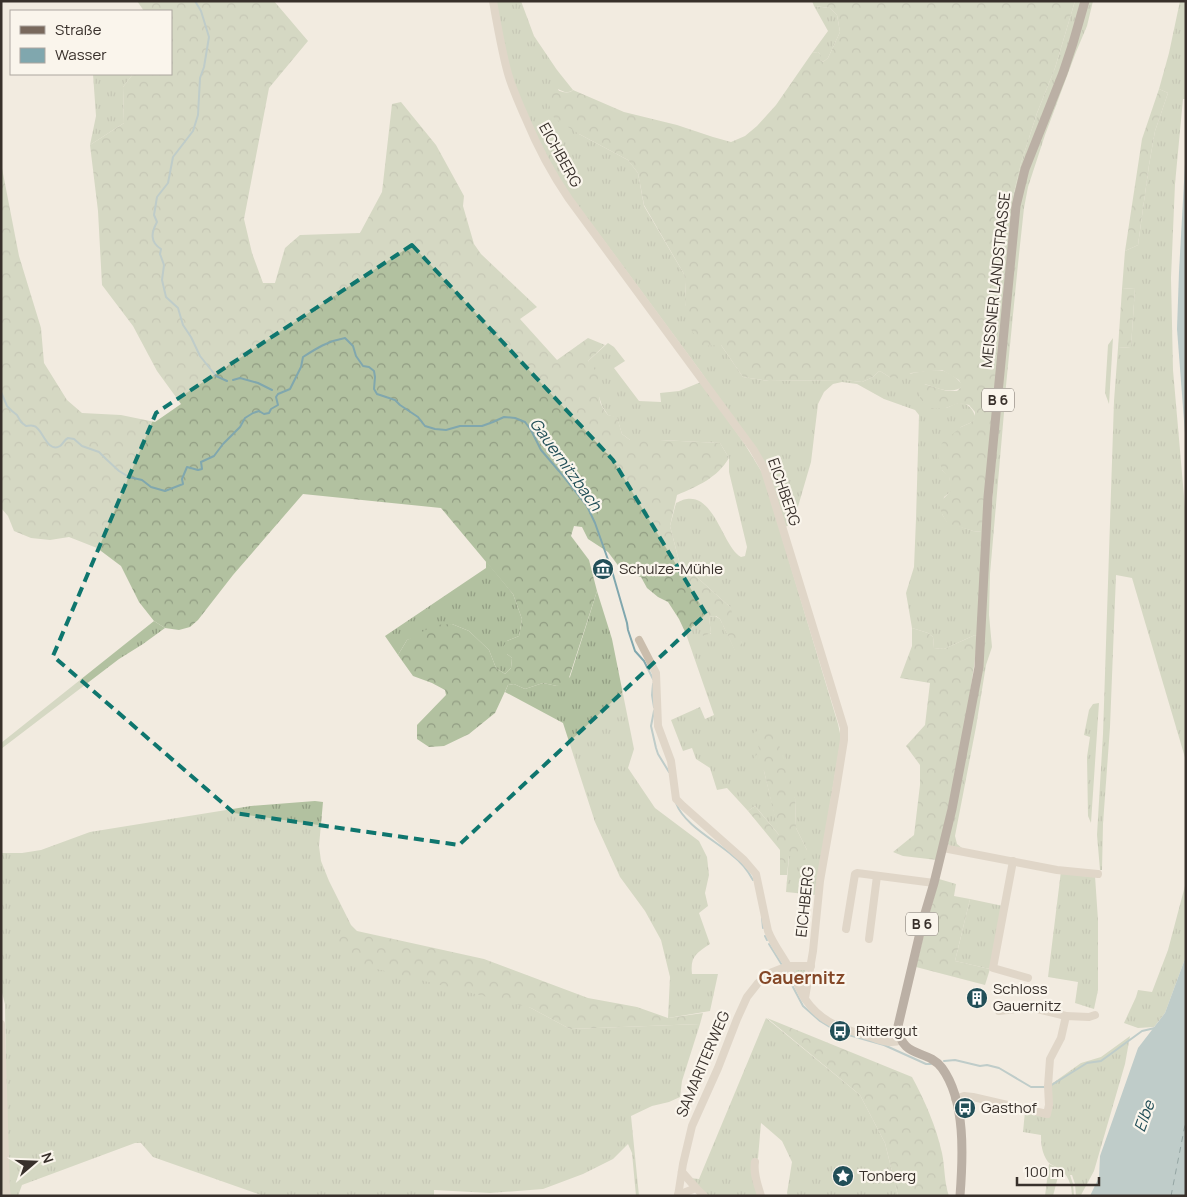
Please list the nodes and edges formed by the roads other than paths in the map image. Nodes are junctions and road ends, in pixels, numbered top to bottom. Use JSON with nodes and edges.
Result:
{"nodes":[{"id":1,"x":493,"y":1,"type":"edge"},
{"id":2,"x":1084,"y":1,"type":"edge"},
{"id":3,"x":639,"y":640,"type":"dead end"},
{"id":4,"x":943,"y":848,"type":"junction"},
{"id":5,"x":1013,"y":861,"type":"junction"},
{"id":6,"x":1098,"y":874,"type":"dead end"},
{"id":7,"x":878,"y":876,"type":"junction"},
{"id":8,"x":934,"y":882,"type":"junction"},
{"id":9,"x":846,"y":930,"type":"dead end"},
{"id":10,"x":869,"y":939,"type":"dead end"},
{"id":11,"x":811,"y":966,"type":"junction"},
{"id":12,"x":785,"y":967,"type":"junction"},
{"id":13,"x":1028,"y":978,"type":"dead end"},
{"id":14,"x":805,"y":998,"type":"junction"},
{"id":15,"x":1000,"y":1011,"type":"dead end"},
{"id":16,"x":1095,"y":1015,"type":"dead end"},
{"id":17,"x":1066,"y":1016,"type":"junction"},
{"id":18,"x":1,"y":1024,"type":"edge"},
{"id":19,"x":901,"y":1040,"type":"junction"},
{"id":20,"x":955,"y":1099,"type":"junction"},
{"id":21,"x":756,"y":1162,"type":"dead end"},
{"id":22,"x":682,"y":1172,"type":"junction"},
{"id":23,"x":696,"y":1188,"type":"junction"},
{"id":24,"x":678,"y":1195,"type":"edge"},
{"id":25,"x":7,"y":1196,"type":"edge"},
{"id":26,"x":704,"y":1196,"type":"edge"},
{"id":27,"x":761,"y":1196,"type":"edge"},
{"id":28,"x":960,"y":1196,"type":"edge"}],
"edges":[{"from":1,"to":11,"type":"street","name":"EICHBERG"},
{"from":2,"to":4,"type":"main road","name":"MEISSNER LANDSTRASSE","number":"B 6"},
{"from":3,"to":12,"type":"street"},
{"from":4,"to":5,"type":"street"},
{"from":4,"to":8,"type":"main road","number":"B 6"},
{"from":5,"to":6,"type":"street"},
{"from":5,"to":13,"type":"street"},
{"from":7,"to":8,"type":"street"},
{"from":7,"to":9,"type":"street"},
{"from":7,"to":10,"type":"street"},
{"from":8,"to":19,"type":"main road","number":"B 6"},
{"from":11,"to":12,"type":"street"},
{"from":11,"to":14,"type":"street","name":"EICHBERG"},
{"from":12,"to":14,"type":"street"},
{"from":12,"to":22,"type":"street","name":"SAMARITERWEG"},
{"from":14,"to":19,"type":"street"},
{"from":15,"to":17,"type":"street"},
{"from":16,"to":17,"type":"street"},
{"from":17,"to":20,"type":"street"},
{"from":18,"to":25,"type":"street"},
{"from":19,"to":20,"type":"main road"},
{"from":20,"to":28,"type":"main road"},
{"from":21,"to":27,"type":"street"},
{"from":22,"to":23,"type":"street"},
{"from":22,"to":24,"type":"street","name":"SAMARITERWEG"},
{"from":23,"to":24,"type":"street"},
{"from":23,"to":26,"type":"street"}]}
